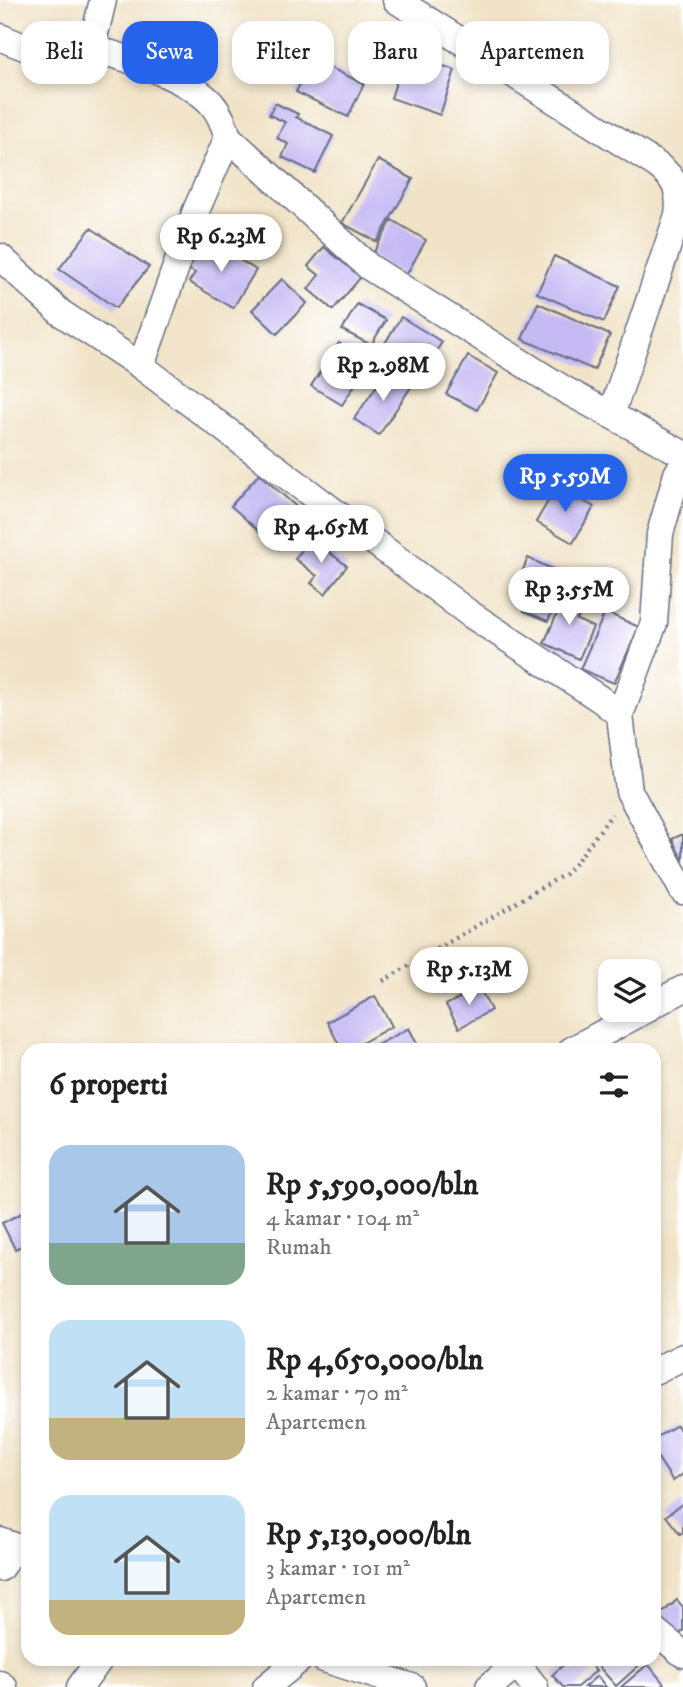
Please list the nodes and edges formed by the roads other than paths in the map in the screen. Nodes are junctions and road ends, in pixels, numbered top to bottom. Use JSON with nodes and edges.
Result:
{"nodes":[{"id":1,"x":103,"y":0,"type":"edge"},
{"id":2,"x":396,"y":0,"type":"edge"},
{"id":3,"x":98,"y":21,"type":"edge"},
{"id":4,"x":0,"y":37,"type":"edge"},
{"id":5,"x":21,"y":46,"type":"edge"},
{"id":6,"x":108,"y":54,"type":"edge"},
{"id":7,"x":228,"y":136,"type":"junction"},
{"id":8,"x":0,"y":257,"type":"edge"},
{"id":9,"x":141,"y":366,"type":"junction"},
{"id":10,"x":611,"y":415,"type":"junction"},
{"id":11,"x":683,"y":454,"type":"edge"},
{"id":12,"x":683,"y":464,"type":"edge"},
{"id":13,"x":620,"y":715,"type":"junction"},
{"id":14,"x":683,"y":891,"type":"edge"},
{"id":15,"x":683,"y":989,"type":"edge"},
{"id":16,"x":661,"y":1001,"type":"edge"},
{"id":17,"x":623,"y":1022,"type":"edge"},
{"id":18,"x":585,"y":1043,"type":"edge"},
{"id":19,"x":683,"y":1357,"type":"edge"},
{"id":20,"x":661,"y":1368,"type":"edge"},
{"id":21,"x":661,"y":1636,"type":"edge"},
{"id":22,"x":683,"y":1654,"type":"edge"},
{"id":23,"x":95,"y":1666,"type":"edge"},
{"id":24,"x":292,"y":1666,"type":"edge"},
{"id":25,"x":346,"y":1666,"type":"edge"},
{"id":26,"x":515,"y":1666,"type":"edge"},
{"id":27,"x":523,"y":1666,"type":"edge"},
{"id":28,"x":80,"y":1687,"type":"edge"},
{"id":29,"x":266,"y":1687,"type":"edge"},
{"id":30,"x":412,"y":1687,"type":"edge"},
{"id":31,"x":489,"y":1687,"type":"edge"},
{"id":32,"x":536,"y":1687,"type":"edge"}],
"edges":[{"from":1,"to":3,"type":"street"},
{"from":2,"to":10,"type":"street"},
{"from":4,"to":5,"type":"street"},
{"from":6,"to":7,"type":"street"},
{"from":7,"to":9,"type":"street"},
{"from":7,"to":10,"type":"street"},
{"from":8,"to":9,"type":"street"},
{"from":9,"to":13,"type":"street"},
{"from":10,"to":11,"type":"street"},
{"from":12,"to":13,"type":"street"},
{"from":13,"to":14,"type":"street"},
{"from":15,"to":16,"type":"street"},
{"from":17,"to":18,"type":"street"},
{"from":19,"to":20,"type":"street"},
{"from":21,"to":22,"type":"street"},
{"from":23,"to":28,"type":"street"},
{"from":24,"to":29,"type":"street"},
{"from":25,"to":30,"type":"street"},
{"from":26,"to":31,"type":"street"},
{"from":27,"to":32,"type":"street"}]}
